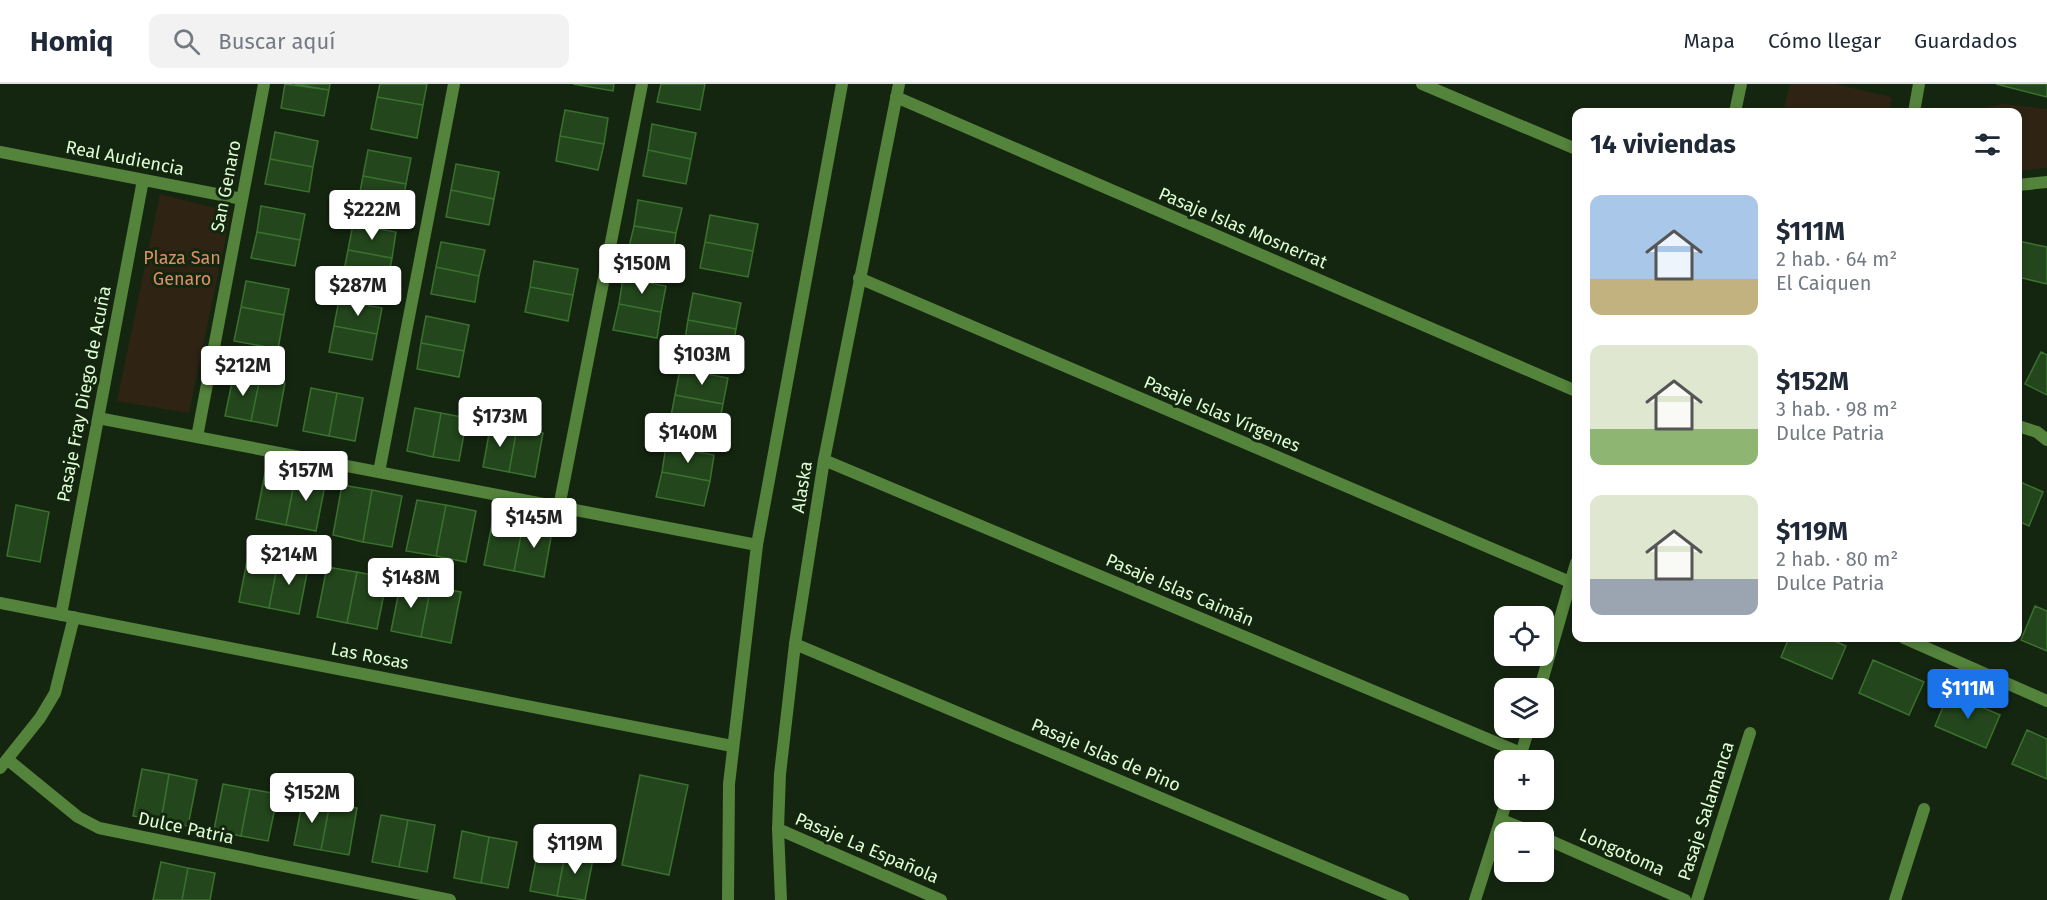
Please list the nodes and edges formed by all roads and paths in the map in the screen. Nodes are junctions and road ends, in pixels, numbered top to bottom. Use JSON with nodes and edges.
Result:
{"nodes":[{"id":1,"x":264,"y":84,"type":"edge"},
{"id":2,"x":454,"y":84,"type":"edge"},
{"id":3,"x":642,"y":84,"type":"edge"},
{"id":4,"x":842,"y":84,"type":"edge"},
{"id":5,"x":899,"y":84,"type":"edge"},
{"id":6,"x":1422,"y":84,"type":"edge"},
{"id":7,"x":1741,"y":84,"type":"edge"},
{"id":8,"x":1919,"y":84,"type":"edge"},
{"id":9,"x":896,"y":97,"type":"junction"},
{"id":10,"x":1736,"y":108,"type":"edge"},
{"id":11,"x":1915,"y":108,"type":"edge"},
{"id":12,"x":1572,"y":147,"type":"edge"},
{"id":13,"x":0,"y":152,"type":"edge"},
{"id":14,"x":143,"y":180,"type":"junction"},
{"id":15,"x":2047,"y":182,"type":"edge"},
{"id":16,"x":2022,"y":185,"type":"edge"},
{"id":17,"x":242,"y":199,"type":"junction"},
{"id":18,"x":859,"y":278,"type":"junction"},
{"id":19,"x":1572,"y":389,"type":"edge"},
{"id":20,"x":98,"y":418,"type":"junction"},
{"id":21,"x":2022,"y":427,"type":"edge"},
{"id":22,"x":197,"y":437,"type":"junction"},
{"id":23,"x":2047,"y":440,"type":"edge"},
{"id":24,"x":824,"y":460,"type":"junction"},
{"id":25,"x":379,"y":472,"type":"junction"},
{"id":26,"x":559,"y":507,"type":"junction"},
{"id":27,"x":757,"y":545,"type":"junction"},
{"id":28,"x":1572,"y":576,"type":"edge"},
{"id":29,"x":1570,"y":582,"type":"junction"},
{"id":30,"x":0,"y":603,"type":"edge"},
{"id":31,"x":60,"y":615,"type":"junction"},
{"id":32,"x":74,"y":617,"type":"junction"},
{"id":33,"x":1913,"y":642,"type":"edge"},
{"id":34,"x":795,"y":644,"type":"junction"},
{"id":35,"x":1543,"y":678,"type":"edge"},
{"id":36,"x":2047,"y":701,"type":"edge"},
{"id":37,"x":1750,"y":733,"type":"dead end"},
{"id":38,"x":732,"y":746,"type":"junction"},
{"id":39,"x":1504,"y":750,"type":"edge"},
{"id":40,"x":4,"y":764,"type":"edge"},
{"id":41,"x":1924,"y":809,"type":"dead end"},
{"id":42,"x":1505,"y":810,"type":"edge"},
{"id":43,"x":1502,"y":820,"type":"junction"},
{"id":44,"x":1507,"y":822,"type":"edge"},
{"id":45,"x":778,"y":830,"type":"junction"},
{"id":46,"x":1554,"y":842,"type":"edge"},
{"id":47,"x":450,"y":900,"type":"edge"},
{"id":48,"x":728,"y":900,"type":"edge"},
{"id":49,"x":781,"y":900,"type":"edge"},
{"id":50,"x":941,"y":900,"type":"edge"},
{"id":51,"x":1403,"y":900,"type":"edge"},
{"id":52,"x":1475,"y":900,"type":"edge"},
{"id":53,"x":1685,"y":900,"type":"edge"},
{"id":54,"x":1697,"y":900,"type":"edge"},
{"id":55,"x":1895,"y":900,"type":"edge"}],
"edges":[{"from":1,"to":17,"type":"street","name":"San Genaro"},
{"from":2,"to":25,"type":"street"},
{"from":3,"to":26,"type":"street"},
{"from":4,"to":27,"type":"street","name":"Alaska"},
{"from":5,"to":9,"type":"street","name":"Alaska"},
{"from":6,"to":12,"type":"street"},
{"from":7,"to":10,"type":"street"},
{"from":8,"to":11,"type":"street"},
{"from":9,"to":18,"type":"street","name":"Alaska"},
{"from":9,"to":19,"type":"street","name":"Pasaje Islas Mosnerrat"},
{"from":13,"to":14,"type":"street","name":"Real Audiencia"},
{"from":14,"to":17,"type":"street","name":"Real Audiencia"},
{"from":14,"to":20,"type":"street","name":"Pasaje Fray Diego de Acuña"},
{"from":15,"to":16,"type":"street"},
{"from":17,"to":22,"type":"street","name":"San Genaro"},
{"from":18,"to":24,"type":"street","name":"Alaska"},
{"from":18,"to":29,"type":"street","name":"Pasaje Islas Vírgenes"},
{"from":20,"to":22,"type":"street"},
{"from":20,"to":31,"type":"street","name":"Pasaje Fray Diego de Acuña"},
{"from":21,"to":23,"type":"street"},
{"from":22,"to":25,"type":"street"},
{"from":24,"to":34,"type":"street","name":"Alaska"},
{"from":24,"to":39,"type":"street","name":"Pasaje Islas Caimán"},
{"from":25,"to":26,"type":"street"},
{"from":26,"to":27,"type":"street"},
{"from":27,"to":38,"type":"street","name":"Alaska"},
{"from":28,"to":29,"type":"street"},
{"from":29,"to":35,"type":"street"},
{"from":30,"to":31,"type":"street","name":"Las Rosas"},
{"from":31,"to":32,"type":"street","name":"Las Rosas"},
{"from":32,"to":38,"type":"street","name":"Las Rosas"},
{"from":32,"to":40,"type":"street"},
{"from":33,"to":36,"type":"street"},
{"from":34,"to":45,"type":"street","name":"Alaska"},
{"from":34,"to":51,"type":"street","name":"Pasaje Islas de Pino"},
{"from":37,"to":54,"type":"street","name":"Pasaje Salamanca"},
{"from":38,"to":48,"type":"street","name":"Alaska"},
{"from":40,"to":47,"type":"street","name":"Dulce Patria"},
{"from":41,"to":55,"type":"street"},
{"from":42,"to":43,"type":"street"},
{"from":43,"to":44,"type":"street"},
{"from":43,"to":52,"type":"street"},
{"from":45,"to":49,"type":"street","name":"Alaska"},
{"from":45,"to":50,"type":"street","name":"Pasaje La Española"},
{"from":46,"to":53,"type":"street","name":"Longotoma"}]}
